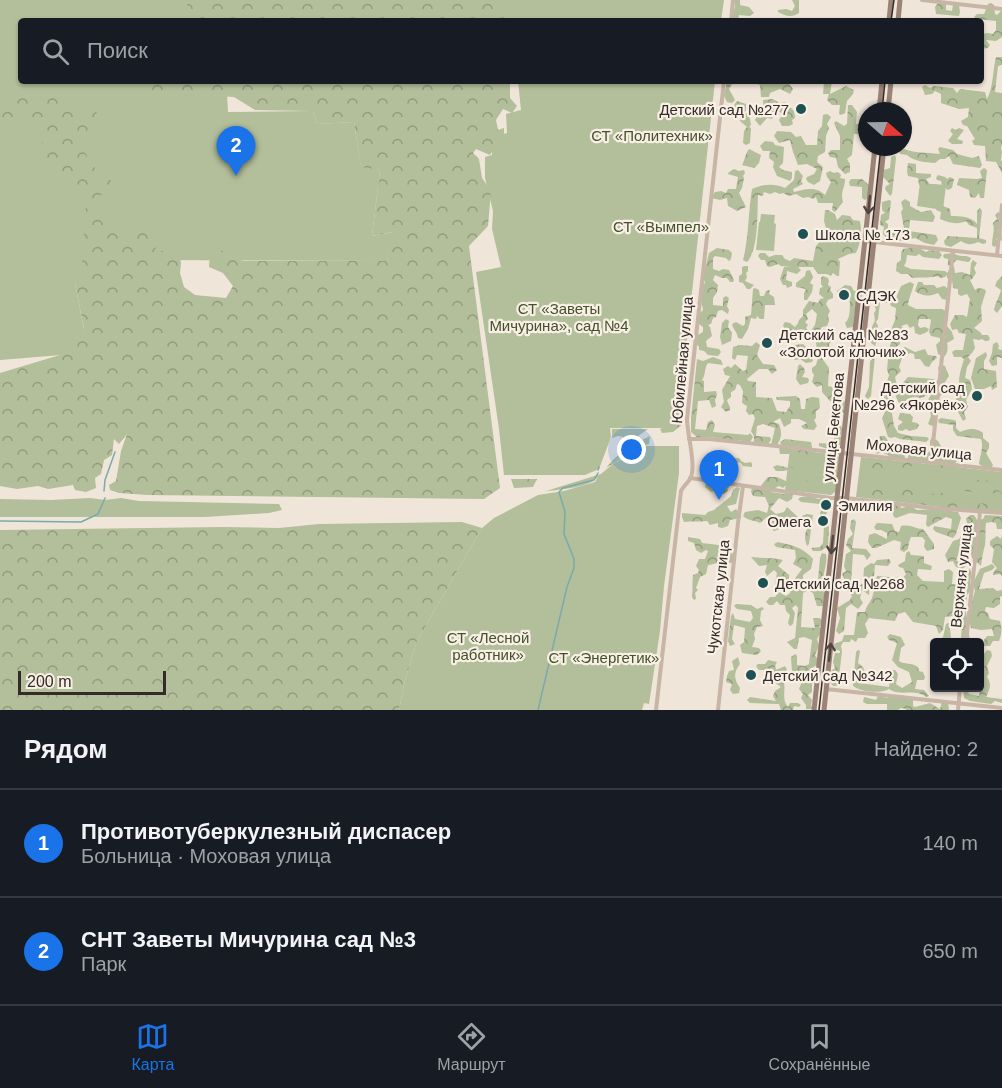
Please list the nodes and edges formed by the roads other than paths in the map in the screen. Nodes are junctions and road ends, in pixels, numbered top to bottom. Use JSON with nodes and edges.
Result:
{"nodes":[{"id":1,"x":733,"y":0,"type":"edge"},
{"id":2,"x":891,"y":0,"type":"edge"},
{"id":3,"x":900,"y":0,"type":"edge"},
{"id":4,"x":922,"y":0,"type":"edge"},
{"id":5,"x":979,"y":0,"type":"edge"},
{"id":6,"x":978,"y":6,"type":"junction"},
{"id":7,"x":1002,"y":9,"type":"edge"},
{"id":8,"x":730,"y":18,"type":"edge"},
{"id":9,"x":889,"y":18,"type":"edge"},
{"id":10,"x":898,"y":18,"type":"edge"},
{"id":11,"x":724,"y":84,"type":"edge"},
{"id":12,"x":882,"y":84,"type":"edge"},
{"id":13,"x":891,"y":84,"type":"edge"},
{"id":14,"x":880,"y":102,"type":"edge"},
{"id":15,"x":889,"y":102,"type":"edge"},
{"id":16,"x":874,"y":156,"type":"edge"},
{"id":17,"x":883,"y":156,"type":"edge"},
{"id":18,"x":1002,"y":206,"type":"edge"},
{"id":19,"x":865,"y":241,"type":"junction"},
{"id":20,"x":874,"y":242,"type":"junction"},
{"id":21,"x":953,"y":251,"type":"junction"},
{"id":22,"x":1000,"y":256,"type":"edge"},
{"id":23,"x":689,"y":439,"type":"junction"},
{"id":24,"x":842,"y":453,"type":"junction"},
{"id":25,"x":851,"y":454,"type":"junction"},
{"id":26,"x":931,"y":463,"type":"junction"},
{"id":27,"x":1002,"y":470,"type":"edge"},
{"id":28,"x":690,"y":478,"type":"junction"},
{"id":29,"x":743,"y":486,"type":"junction"},
{"id":30,"x":837,"y":498,"type":"junction"},
{"id":31,"x":846,"y":498,"type":"junction"},
{"id":32,"x":980,"y":512,"type":"junction"},
{"id":33,"x":1002,"y":513,"type":"edge"},
{"id":34,"x":966,"y":638,"type":"edge"},
{"id":35,"x":826,"y":689,"type":"junction"},
{"id":36,"x":960,"y":692,"type":"edge"},
{"id":37,"x":958,"y":707,"type":"edge"},
{"id":38,"x":1002,"y":708,"type":"edge"},
{"id":39,"x":656,"y":710,"type":"edge"},
{"id":40,"x":718,"y":710,"type":"edge"},
{"id":41,"x":814,"y":710,"type":"edge"},
{"id":42,"x":824,"y":710,"type":"edge"}],
"edges":[{"from":1,"to":8,"type":"street"},
{"from":2,"to":9,"type":"main road"},
{"from":3,"to":10,"type":"main road"},
{"from":4,"to":6,"type":"street"},
{"from":5,"to":6,"type":"street"},
{"from":6,"to":7,"type":"street"},
{"from":11,"to":23,"type":"street","name":"Юбилейная улица"},
{"from":12,"to":14,"type":"main road"},
{"from":13,"to":15,"type":"main road"},
{"from":16,"to":19,"type":"main road","name":"улица Бекетова","one_way":true},
{"from":17,"to":20,"type":"main road","name":"улица Бекетова"},
{"from":18,"to":22,"type":"street"},
{"from":19,"to":20,"type":"street"},
{"from":19,"to":24,"type":"main road","name":"улица Бекетова"},
{"from":20,"to":21,"type":"street"},
{"from":20,"to":25,"type":"main road","name":"улица Бекетова"},
{"from":21,"to":22,"type":"street"},
{"from":21,"to":26,"type":"street"},
{"from":23,"to":24,"type":"street","name":"Моховая улица"},
{"from":23,"to":28,"type":"street","name":"Юбилейная улица"},
{"from":24,"to":25,"type":"street","name":"Моховая улица"},
{"from":24,"to":30,"type":"main road","name":"улица Бекетова"},
{"from":25,"to":26,"type":"street","name":"Моховая улица"},
{"from":25,"to":31,"type":"main road","name":"улица Бекетова"},
{"from":26,"to":27,"type":"street","name":"Моховая улица"},
{"from":28,"to":29,"type":"street"},
{"from":28,"to":39,"type":"street","name":"Юбилейная улица"},
{"from":29,"to":30,"type":"street"},
{"from":29,"to":40,"type":"street","name":"Чукотская улица"},
{"from":30,"to":31,"type":"street"},
{"from":30,"to":41,"type":"main road","name":"улица Бекетова","one_way":true},
{"from":31,"to":32,"type":"street"},
{"from":35,"to":31,"type":"main road","name":"улица Бекетова","one_way":true},
{"from":32,"to":33,"type":"street"},
{"from":32,"to":34,"type":"street","name":"Верхняя улица"},
{"from":35,"to":37,"type":"street"},
{"from":35,"to":42,"type":"main road","name":"улица Бекетова"},
{"from":36,"to":37,"type":"street"},
{"from":37,"to":38,"type":"street"}]}
